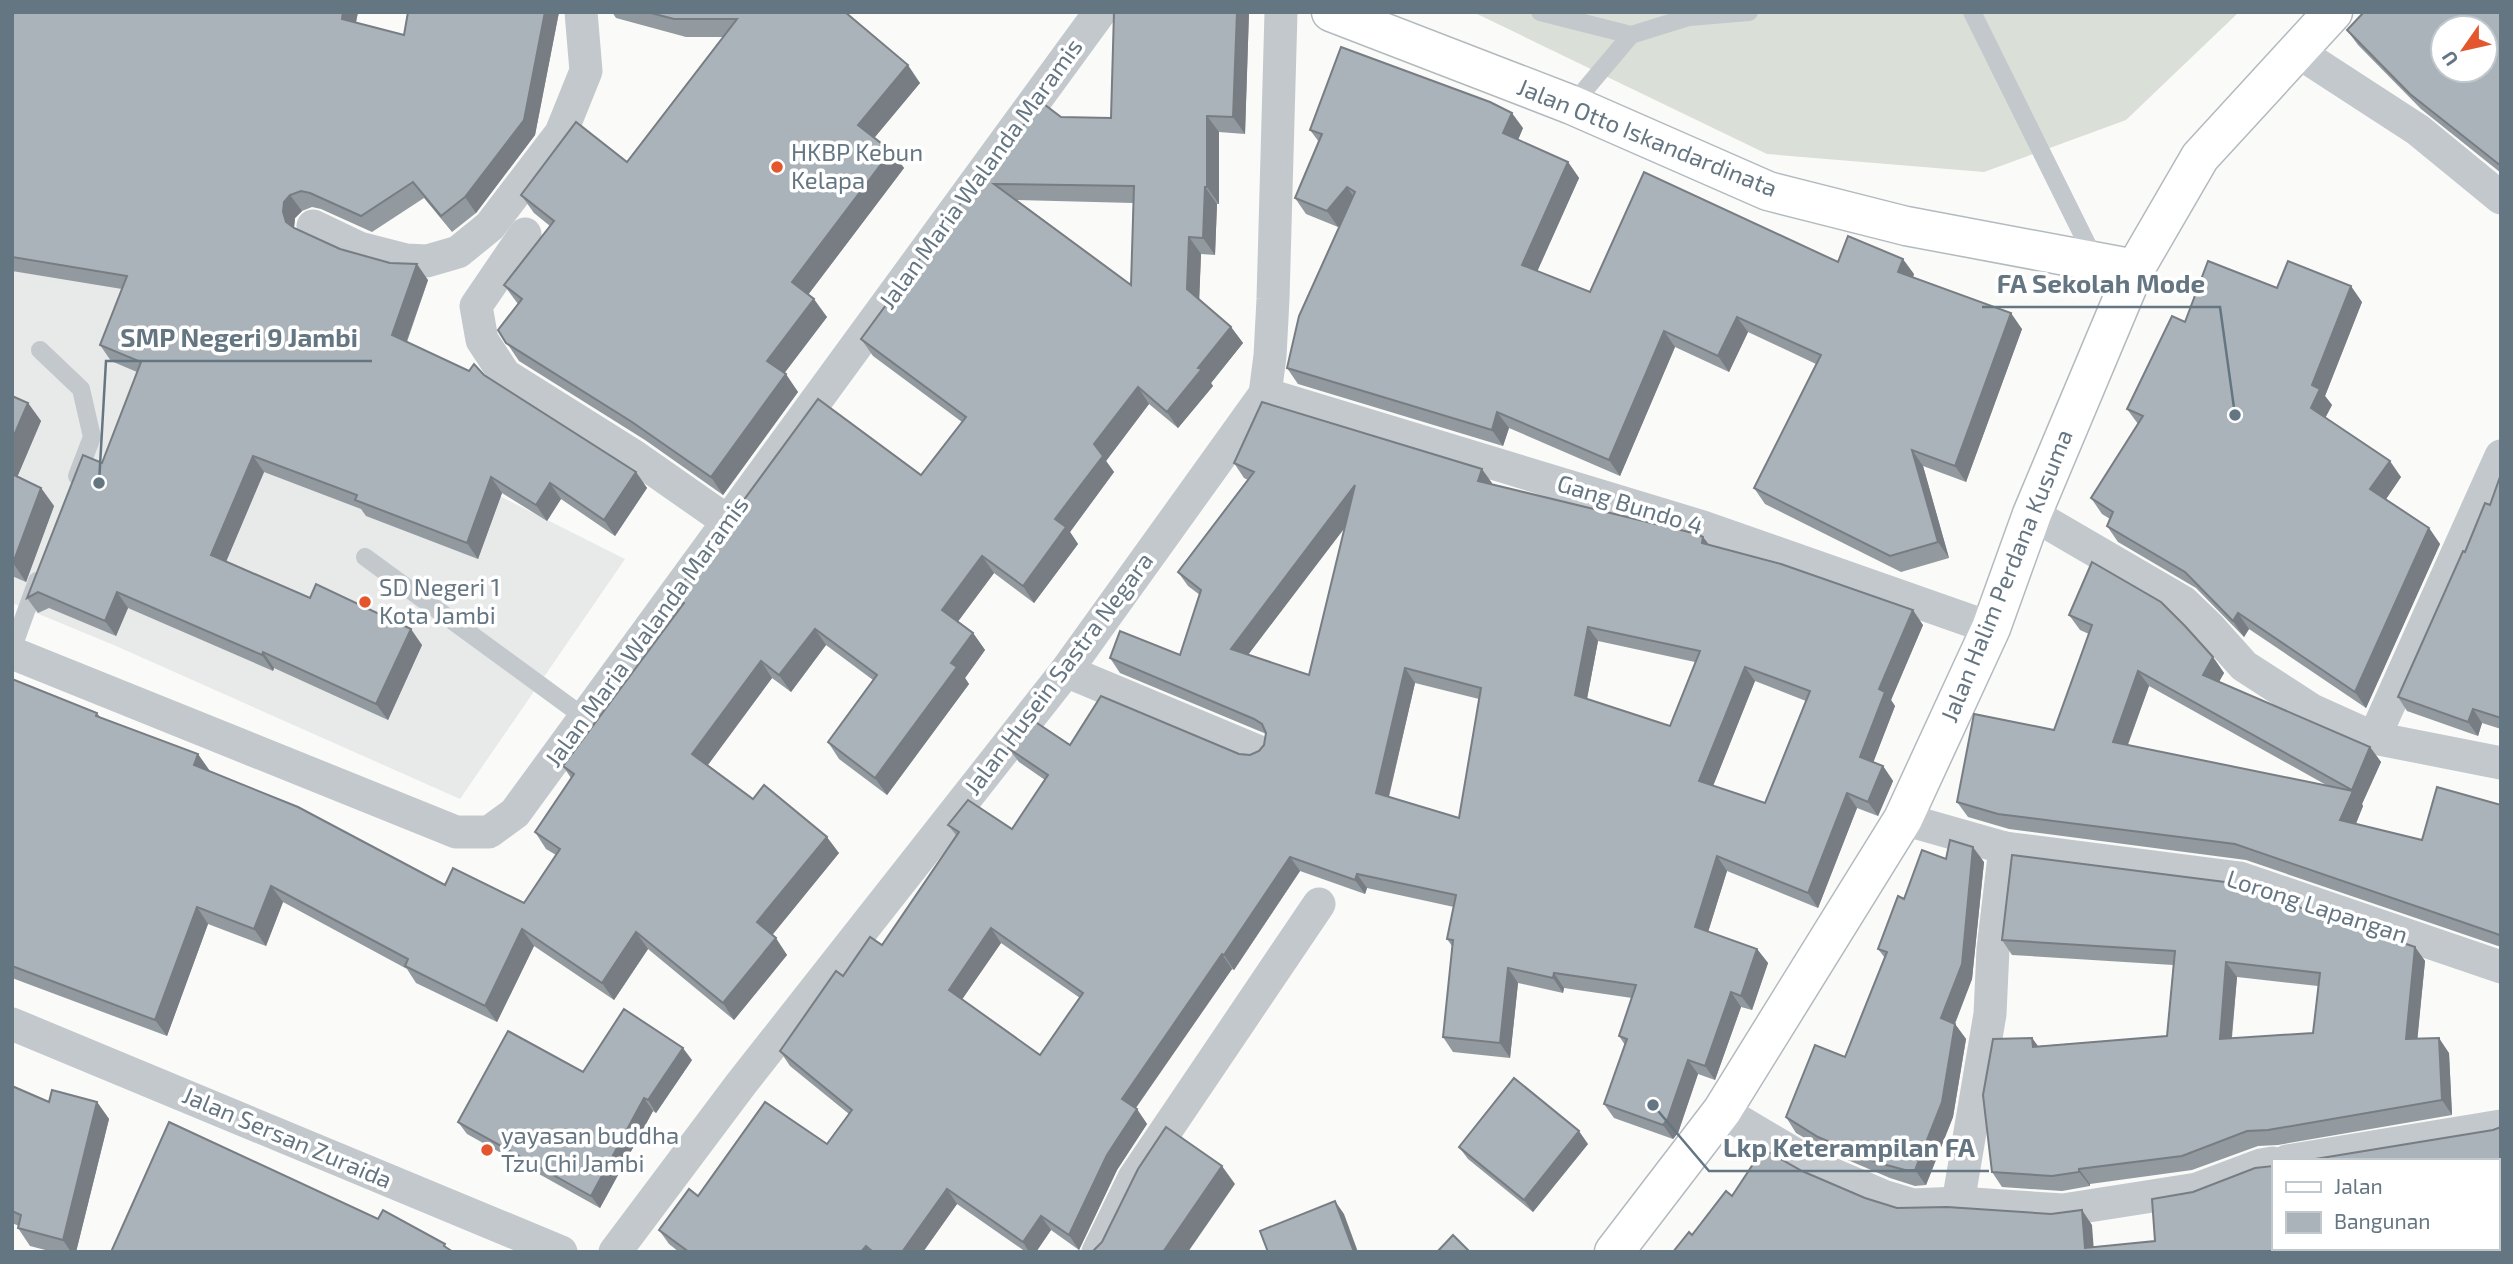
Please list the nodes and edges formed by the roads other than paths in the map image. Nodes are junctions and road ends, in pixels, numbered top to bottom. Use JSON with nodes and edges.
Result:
{"nodes":[{"id":1,"x":581,"y":12,"type":"edge"},
{"id":2,"x":1100,"y":12,"type":"edge"},
{"id":3,"x":1281,"y":12,"type":"edge"},
{"id":4,"x":1331,"y":12,"type":"edge"},
{"id":5,"x":1540,"y":12,"type":"edge"},
{"id":6,"x":1749,"y":12,"type":"edge"},
{"id":7,"x":1972,"y":12,"type":"edge"},
{"id":8,"x":2333,"y":12,"type":"edge"},
{"id":9,"x":1630,"y":35,"type":"junction"},
{"id":10,"x":2298,"y":52,"type":"junction"},
{"id":11,"x":1572,"y":105,"type":"junction"},
{"id":12,"x":2501,"y":198,"type":"edge"},
{"id":13,"x":313,"y":226,"type":"dead end"},
{"id":14,"x":525,"y":234,"type":"dead end"},
{"id":15,"x":2096,"y":262,"type":"junction"},
{"id":16,"x":2135,"y":269,"type":"junction"},
{"id":17,"x":40,"y":350,"type":"dead end"},
{"id":18,"x":1265,"y":394,"type":"junction"},
{"id":19,"x":2501,"y":456,"type":"edge"},
{"id":20,"x":69,"y":498,"type":"edge"},
{"id":21,"x":2032,"y":514,"type":"junction"},
{"id":22,"x":727,"y":521,"type":"junction"},
{"id":23,"x":365,"y":557,"type":"dead end"},
{"id":24,"x":45,"y":560,"type":"edge"},
{"id":25,"x":1991,"y":628,"type":"junction"},
{"id":26,"x":12,"y":651,"type":"edge"},
{"id":27,"x":1066,"y":671,"type":"junction"},
{"id":28,"x":584,"y":717,"type":"junction"},
{"id":29,"x":2374,"y":738,"type":"junction"},
{"id":30,"x":1257,"y":751,"type":"edge"},
{"id":31,"x":2501,"y":763,"type":"edge"},
{"id":32,"x":1903,"y":819,"type":"junction"},
{"id":33,"x":2005,"y":848,"type":"junction"},
{"id":34,"x":1319,"y":904,"type":"dead end"},
{"id":35,"x":2501,"y":967,"type":"edge"},
{"id":36,"x":12,"y":1024,"type":"edge"},
{"id":37,"x":1722,"y":1111,"type":"junction"},
{"id":38,"x":2501,"y":1126,"type":"edge"},
{"id":39,"x":2299,"y":1159,"type":"edge"},
{"id":40,"x":2272,"y":1163,"type":"edge"},
{"id":41,"x":1958,"y":1203,"type":"junction"},
{"id":42,"x":561,"y":1252,"type":"edge"},
{"id":43,"x":615,"y":1252,"type":"edge"},
{"id":44,"x":1098,"y":1252,"type":"edge"},
{"id":45,"x":1614,"y":1252,"type":"edge"}],
"edges":[{"from":1,"to":13,"type":"street"},
{"from":2,"to":22,"type":"street","name":"Jalan Maria Walanda Maramis"},
{"from":3,"to":18,"type":"street"},
{"from":4,"to":11,"type":"main road","name":"Jalan Otto Iskandardinata"},
{"from":5,"to":9,"type":"lane"},
{"from":6,"to":9,"type":"lane"},
{"from":7,"to":15,"type":"lane"},
{"from":8,"to":10,"type":"main road","name":"Jalan Halim Perdana Kusuma"},
{"from":9,"to":11,"type":"lane"},
{"from":10,"to":12,"type":"street"},
{"from":10,"to":16,"type":"main road","name":"Jalan Halim Perdana Kusuma"},
{"from":11,"to":15,"type":"main road","name":"Jalan Otto Iskandardinata"},
{"from":14,"to":22,"type":"street"},
{"from":15,"to":16,"type":"main road","name":"Jalan Otto Iskandardinata"},
{"from":16,"to":21,"type":"main road","name":"Jalan Halim Perdana Kusuma"},
{"from":17,"to":20,"type":"lane"},
{"from":18,"to":25,"type":"street","name":"Gang Bundo 4"},
{"from":18,"to":27,"type":"street","name":"Jalan Husein Sastra Negara"},
{"from":19,"to":29,"type":"street"},
{"from":21,"to":25,"type":"main road","name":"Jalan Halim Perdana Kusuma"},
{"from":21,"to":29,"type":"street"},
{"from":22,"to":28,"type":"street","name":"Jalan Maria Walanda Maramis"},
{"from":23,"to":28,"type":"lane"},
{"from":24,"to":26,"type":"lane"},
{"from":25,"to":32,"type":"main road","name":"Jalan Halim Perdana Kusuma"},
{"from":26,"to":28,"type":"street","name":"Jalan Maria Walanda Maramis"},
{"from":27,"to":30,"type":"street"},
{"from":27,"to":43,"type":"street","name":"Jalan Husein Sastra Negara"},
{"from":29,"to":31,"type":"street"},
{"from":32,"to":33,"type":"street","name":"Lorong Lapangan"},
{"from":32,"to":37,"type":"main road","name":"Jalan Halim Perdana Kusuma"},
{"from":33,"to":35,"type":"street","name":"Lorong Lapangan"},
{"from":33,"to":41,"type":"street"},
{"from":34,"to":44,"type":"street"},
{"from":36,"to":42,"type":"street","name":"Jalan Sersan Zuraida"},
{"from":37,"to":41,"type":"street"},
{"from":37,"to":45,"type":"main road","name":"Jalan Halim Perdana Kusuma"},
{"from":38,"to":39,"type":"street"},
{"from":40,"to":41,"type":"street"}]}
